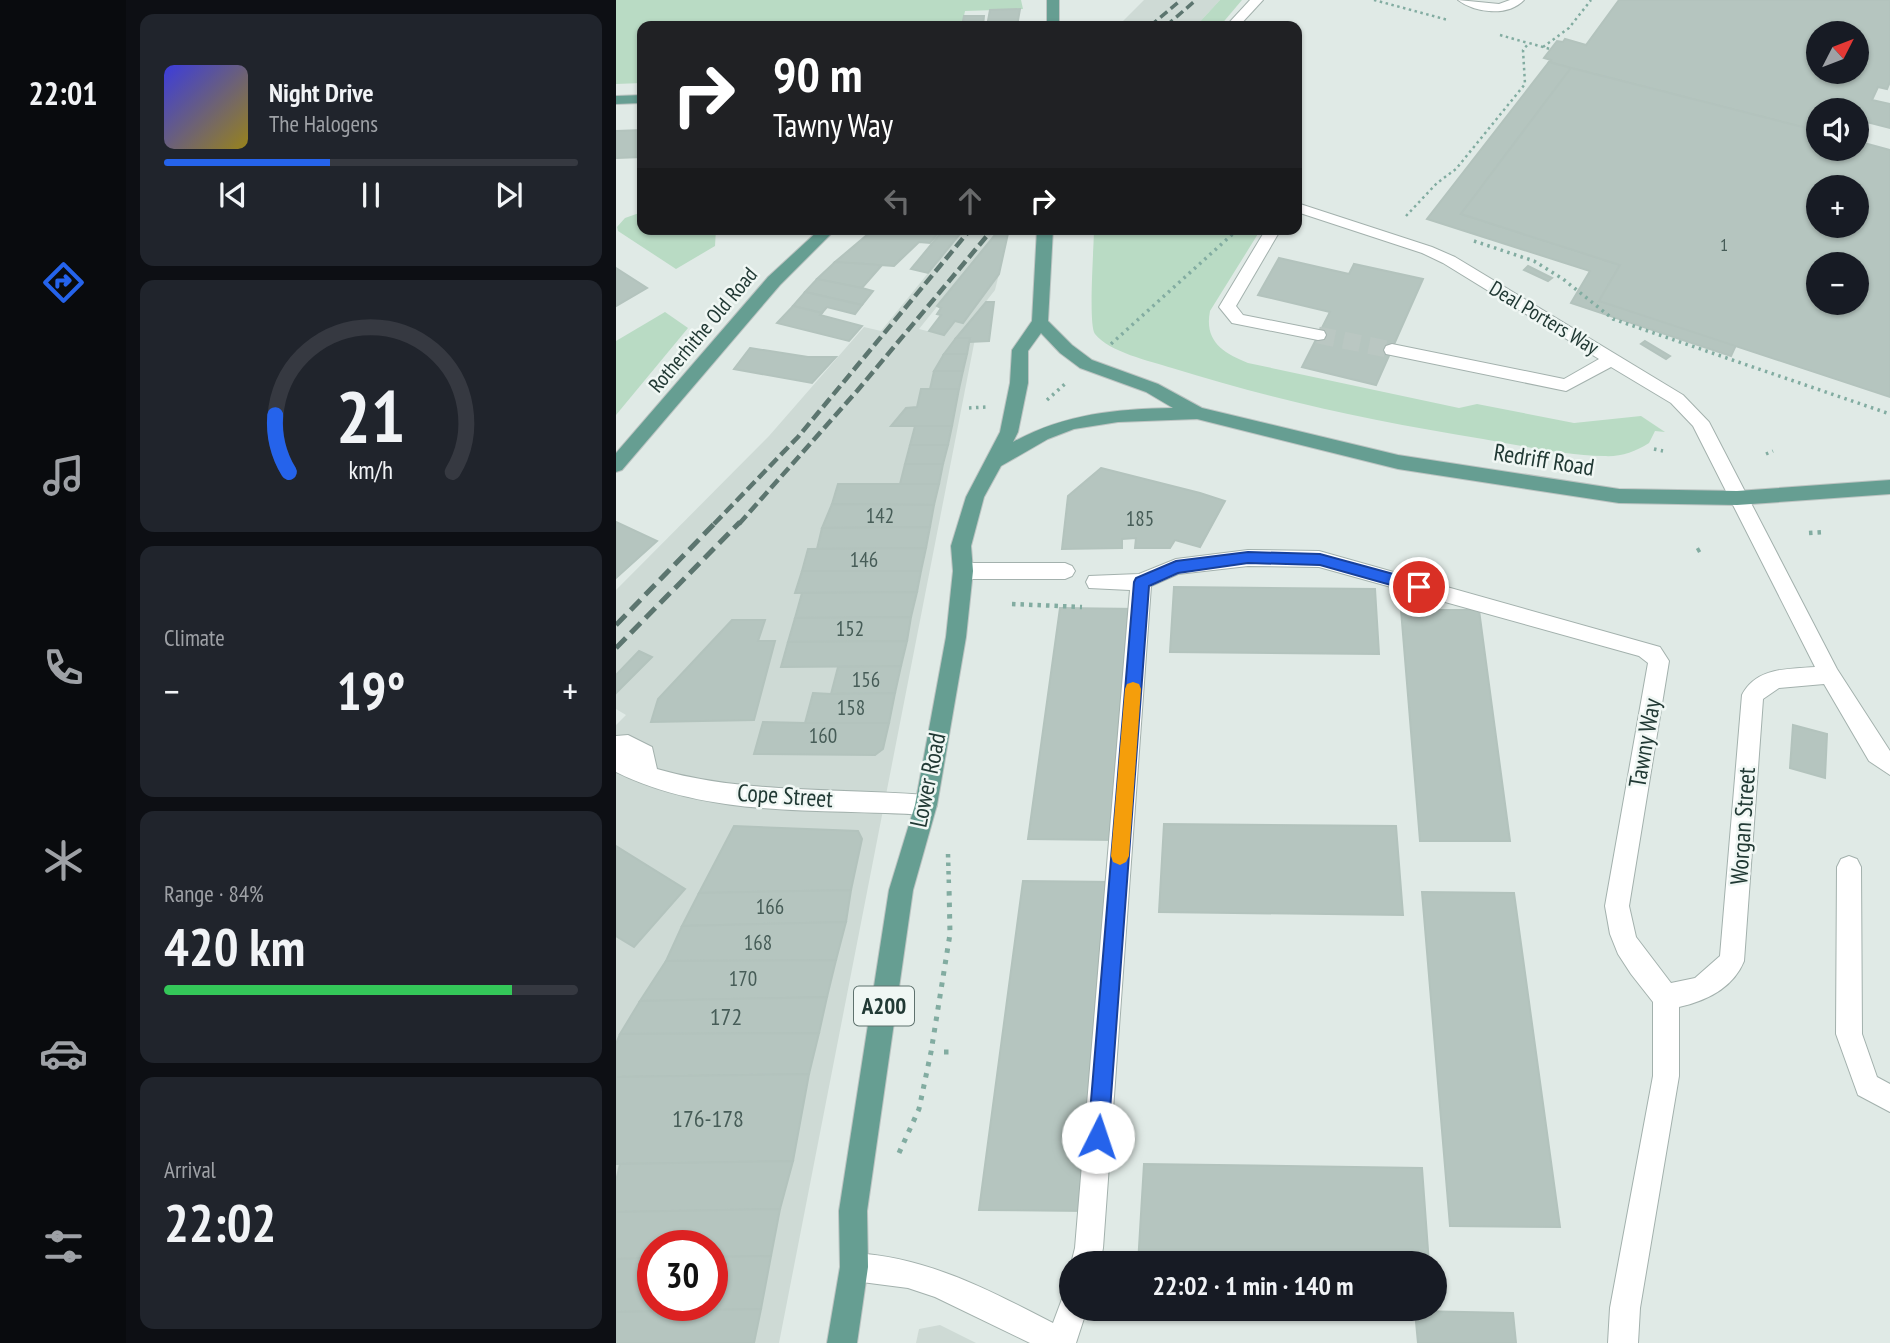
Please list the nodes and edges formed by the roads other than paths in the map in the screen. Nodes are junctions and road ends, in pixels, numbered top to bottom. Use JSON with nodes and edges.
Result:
{"nodes":[{"id":1,"x":1053,"y":0,"type":"edge"},
{"id":2,"x":1257,"y":0,"type":"edge"},
{"id":3,"x":1464,"y":0,"type":"edge"},
{"id":4,"x":1518,"y":0,"type":"edge"},
{"id":5,"x":1053,"y":21,"type":"edge"},
{"id":6,"x":1237,"y":21,"type":"edge"},
{"id":7,"x":637,"y":99,"type":"edge"},
{"id":8,"x":616,"y":100,"type":"edge"},
{"id":9,"x":1302,"y":209,"type":"edge"},
{"id":10,"x":823,"y":235,"type":"edge"},
{"id":11,"x":1045,"y":235,"type":"edge"},
{"id":12,"x":1270,"y":235,"type":"edge"},
{"id":13,"x":1040,"y":322,"type":"junction"},
{"id":14,"x":1318,"y":335,"type":"tunnel mouth"},
{"id":15,"x":1392,"y":350,"type":"tunnel mouth"},
{"id":16,"x":1612,"y":359,"type":"junction"},
{"id":17,"x":1197,"y":413,"type":"junction"},
{"id":18,"x":994,"y":461,"type":"junction"},
{"id":19,"x":616,"y":465,"type":"edge"},
{"id":20,"x":1890,"y":487,"type":"edge"},
{"id":21,"x":1737,"y":498,"type":"junction"},
{"id":22,"x":963,"y":571,"type":"junction"},
{"id":23,"x":1065,"y":571,"type":"dead end"},
{"id":24,"x":1096,"y":582,"type":"dead end"},
{"id":25,"x":1141,"y":582,"type":"junction"},
{"id":26,"x":1830,"y":676,"type":"junction"},
{"id":27,"x":616,"y":746,"type":"edge"},
{"id":28,"x":1883,"y":759,"type":"edge"},
{"id":29,"x":616,"y":761,"type":"edge"},
{"id":30,"x":646,"y":775,"type":"junction"},
{"id":31,"x":926,"y":805,"type":"junction"},
{"id":32,"x":1849,"y":867,"type":"dead end"},
{"id":33,"x":1666,"y":997,"type":"junction"},
{"id":34,"x":1890,"y":1099,"type":"edge"},
{"id":35,"x":1088,"y":1251,"type":"edge"},
{"id":36,"x":854,"y":1267,"type":"junction"},
{"id":37,"x":1068,"y":1321,"type":"edge"},
{"id":38,"x":842,"y":1343,"type":"edge"},
{"id":39,"x":1061,"y":1343,"type":"edge"},
{"id":40,"x":1623,"y":1343,"type":"edge"}],
"edges":[{"from":1,"to":5,"type":"main road"},
{"from":2,"to":6,"type":"street"},
{"from":3,"to":4,"type":"street"},
{"from":7,"to":8,"type":"main road"},
{"from":9,"to":16,"type":"street","name":"Deal Porters Way"},
{"from":10,"to":19,"type":"main road","name":"Rotherhithe Old Road"},
{"from":11,"to":13,"type":"main road"},
{"from":12,"to":14,"type":"street"},
{"from":13,"to":17,"type":"main road","name":"Redriff Road"},
{"from":13,"to":18,"type":"main road","name":"Lower Road","number":"A200"},
{"from":15,"to":16,"type":"street"},
{"from":16,"to":21,"type":"street","name":"Deal Porters Way"},
{"from":17,"to":18,"type":"main road","name":"Redriff Road"},
{"from":17,"to":21,"type":"main road","name":"Redriff Road"},
{"from":18,"to":22,"type":"main road","name":"Lower Road","number":"A200"},
{"from":20,"to":21,"type":"main road","name":"Redriff Road"},
{"from":21,"to":26,"type":"street"},
{"from":22,"to":23,"type":"street"},
{"from":22,"to":31,"type":"main road","name":"Lower Road","number":"A200"},
{"from":24,"to":25,"type":"street","name":"Tawny Way"},
{"from":25,"to":33,"type":"street","name":"Tawny Way"},
{"from":25,"to":35,"type":"street"},
{"from":26,"to":28,"type":"street"},
{"from":26,"to":33,"type":"street","name":"Worgan Street"},
{"from":27,"to":30,"type":"street"},
{"from":29,"to":30,"type":"street","name":"Cope Street"},
{"from":30,"to":31,"type":"street","name":"Cope Street"},
{"from":31,"to":36,"type":"main road","name":"Lower Road","number":"A200"},
{"from":32,"to":34,"type":"street"},
{"from":33,"to":40,"type":"street"},
{"from":36,"to":38,"type":"main road","name":"Lower Road","number":"A200"},
{"from":36,"to":39,"type":"street"},
{"from":37,"to":39,"type":"street"}]}
